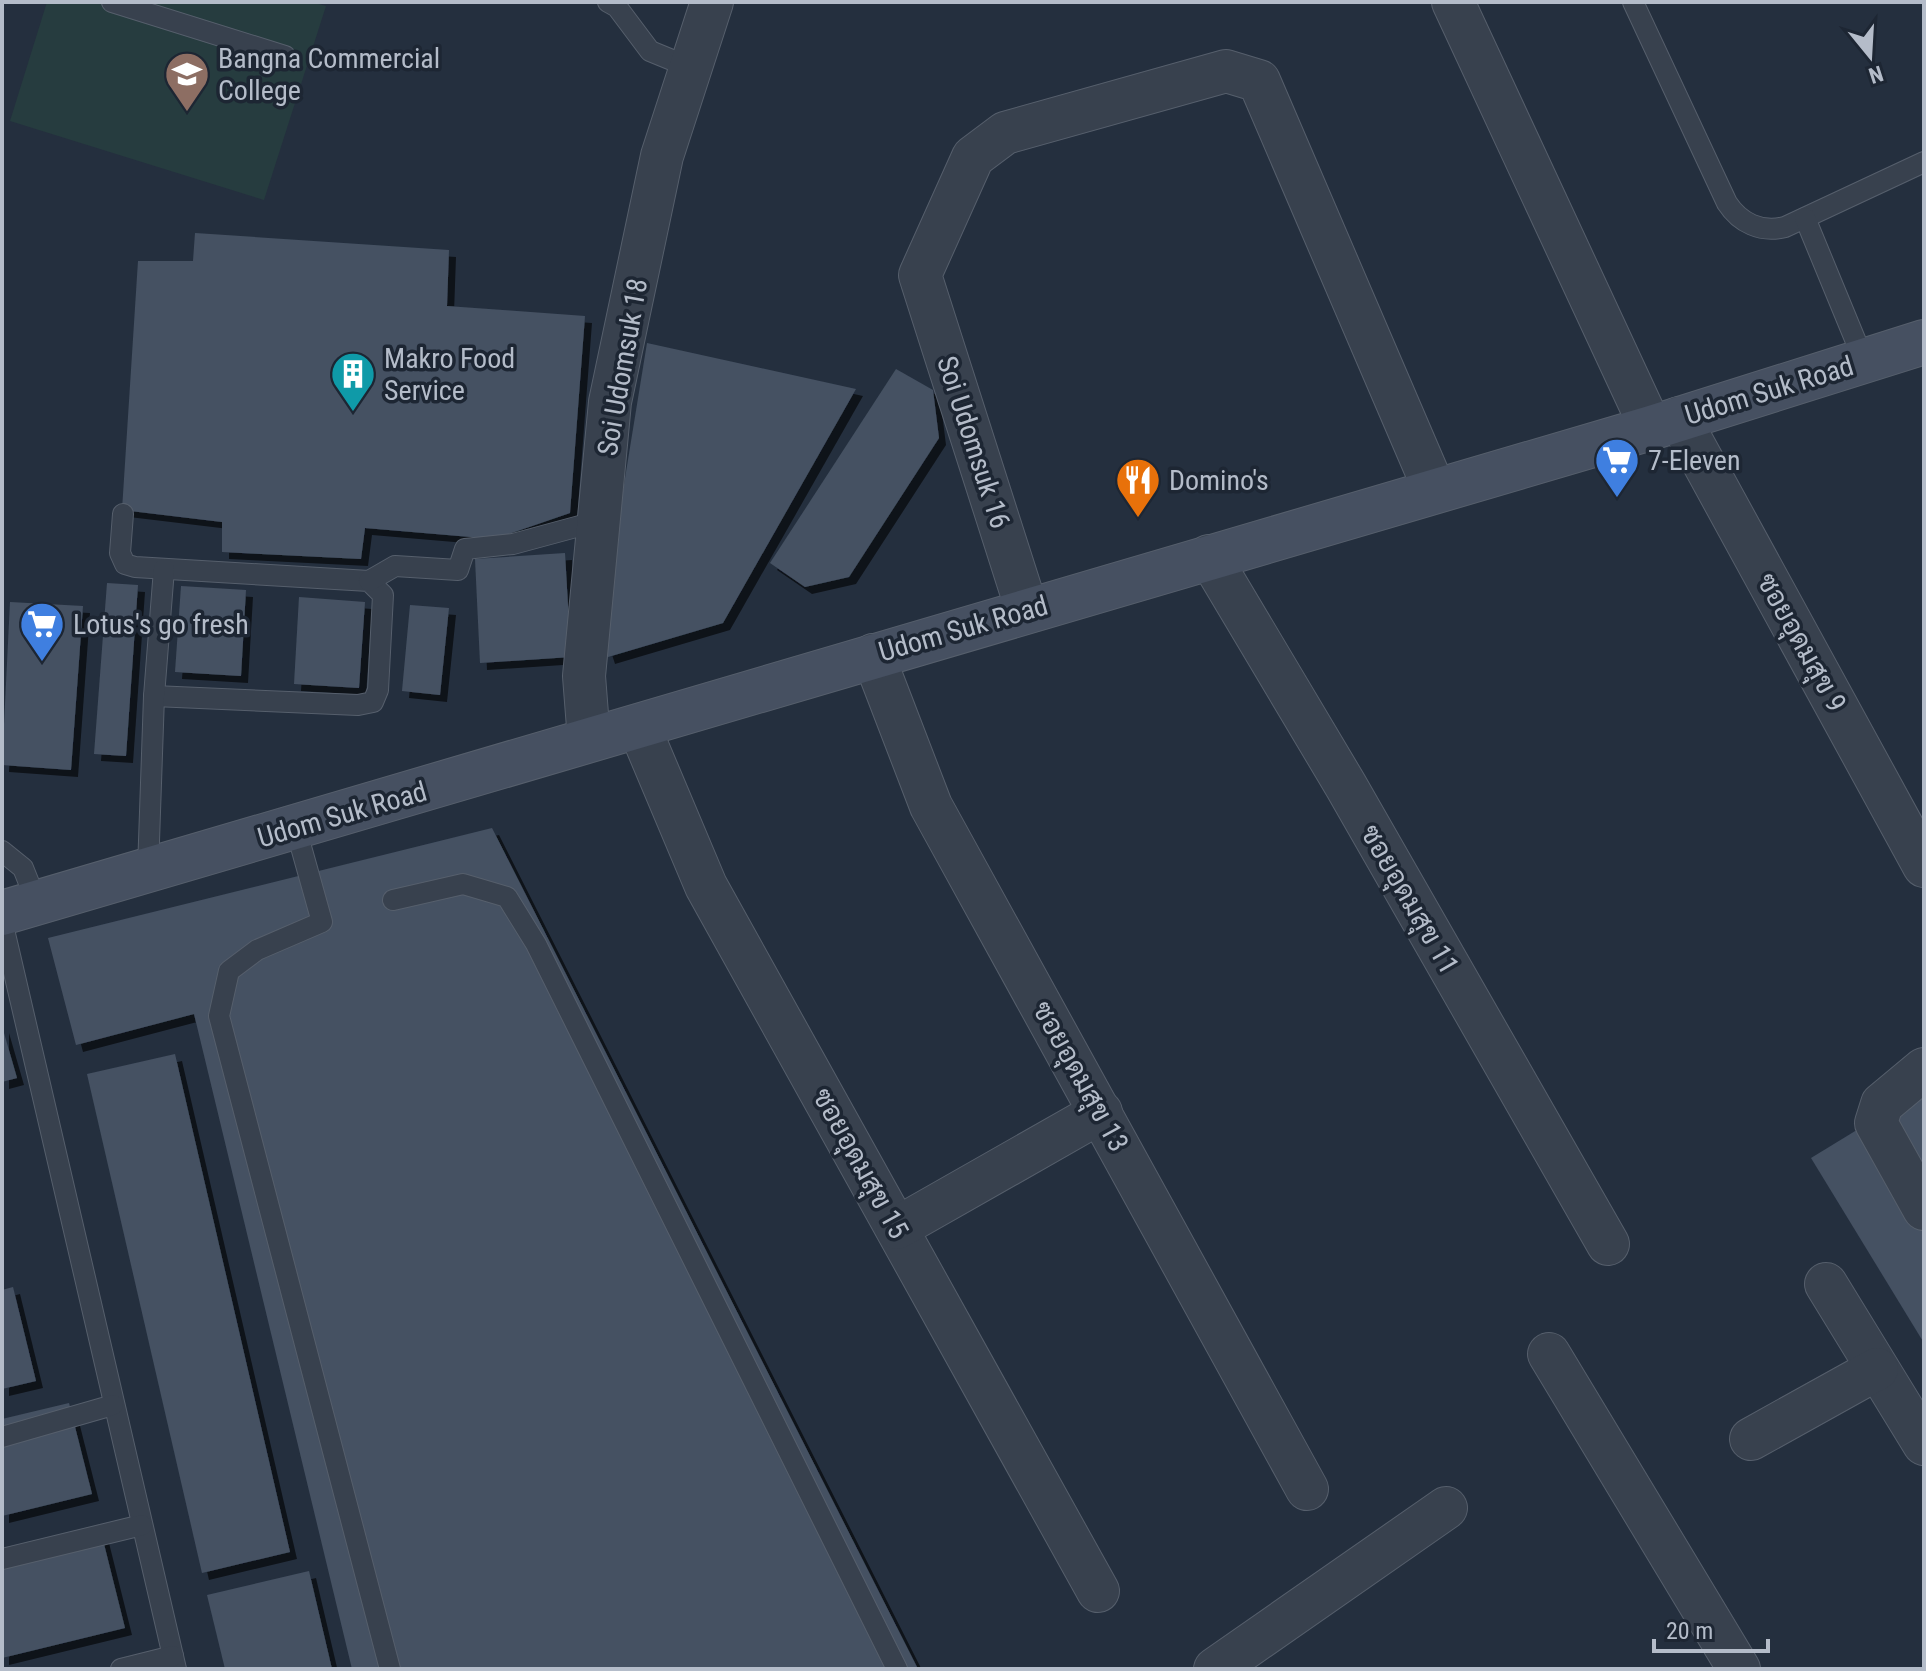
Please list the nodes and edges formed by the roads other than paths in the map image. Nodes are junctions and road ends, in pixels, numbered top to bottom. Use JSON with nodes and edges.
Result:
{"nodes":[{"id":1,"x":112,"y":2,"type":"edge"},
{"id":2,"x":608,"y":2,"type":"edge"},
{"id":3,"x":712,"y":2,"type":"edge"},
{"id":4,"x":1453,"y":2,"type":"edge"},
{"id":5,"x":1633,"y":2,"type":"edge"},
{"id":6,"x":285,"y":56,"type":"dead end"},
{"id":7,"x":689,"y":67,"type":"junction"},
{"id":8,"x":1924,"y":162,"type":"edge"},
{"id":9,"x":1805,"y":218,"type":"junction"},
{"id":10,"x":1924,"y":342,"type":"edge"},
{"id":11,"x":1864,"y":361,"type":"junction"},
{"id":12,"x":1665,"y":423,"type":"junction"},
{"id":13,"x":1435,"y":491,"type":"junction"},
{"id":14,"x":123,"y":514,"type":"dead end"},
{"id":15,"x":598,"y":521,"type":"junction"},
{"id":16,"x":1209,"y":556,"type":"junction"},
{"id":17,"x":164,"y":569,"type":"junction"},
{"id":18,"x":369,"y":581,"type":"junction"},
{"id":19,"x":1027,"y":610,"type":"junction"},
{"id":20,"x":873,"y":655,"type":"junction"},
{"id":21,"x":154,"y":696,"type":"junction"},
{"id":22,"x":639,"y":727,"type":"junction"},
{"id":23,"x":589,"y":740,"type":"junction"},
{"id":24,"x":296,"y":829,"type":"junction"},
{"id":25,"x":2,"y":851,"type":"edge"},
{"id":26,"x":1924,"y":866,"type":"edge"},
{"id":27,"x":148,"y":870,"type":"junction"},
{"id":28,"x":393,"y":900,"type":"dead end"},
{"id":29,"x":14,"y":912,"type":"edge"},
{"id":30,"x":1924,"y":1069,"type":"edge"},
{"id":31,"x":1101,"y":1112,"type":"junction"},
{"id":32,"x":1924,"y":1209,"type":"edge"},
{"id":33,"x":897,"y":1228,"type":"junction"},
{"id":34,"x":1608,"y":1244,"type":"dead end"},
{"id":35,"x":1826,"y":1284,"type":"dead end"},
{"id":36,"x":1549,"y":1354,"type":"dead end"},
{"id":37,"x":1877,"y":1369,"type":"junction"},
{"id":38,"x":113,"y":1405,"type":"junction"},
{"id":39,"x":2,"y":1437,"type":"edge"},
{"id":40,"x":1751,"y":1439,"type":"dead end"},
{"id":41,"x":1924,"y":1444,"type":"edge"},
{"id":42,"x":1307,"y":1489,"type":"dead end"},
{"id":43,"x":1446,"y":1508,"type":"dead end"},
{"id":44,"x":142,"y":1525,"type":"junction"},
{"id":45,"x":2,"y":1559,"type":"edge"},
{"id":46,"x":1098,"y":1591,"type":"dead end"},
{"id":47,"x":174,"y":1662,"type":"edge"},
{"id":48,"x":121,"y":1669,"type":"edge"},
{"id":49,"x":390,"y":1669,"type":"edge"},
{"id":50,"x":897,"y":1669,"type":"edge"},
{"id":51,"x":1215,"y":1669,"type":"edge"},
{"id":52,"x":1739,"y":1669,"type":"edge"}],
"edges":[{"from":1,"to":6,"type":"lane"},
{"from":2,"to":7,"type":"lane"},
{"from":3,"to":7,"type":"street","name":"Soi Udomsuk 18"},
{"from":4,"to":12,"type":"street","name":"ซอยอุดมสุข 9"},
{"from":5,"to":9,"type":"lane"},
{"from":7,"to":15,"type":"street","name":"Soi Udomsuk 18"},
{"from":8,"to":9,"type":"lane"},
{"from":9,"to":11,"type":"lane"},
{"from":10,"to":11,"type":"main road","name":"Udom Suk Road"},
{"from":11,"to":12,"type":"main road","name":"Udom Suk Road"},
{"from":12,"to":13,"type":"main road","name":"Udom Suk Road"},
{"from":12,"to":26,"type":"street","name":"ซอยอุดมสุข 9"},
{"from":13,"to":16,"type":"main road","name":"Udom Suk Road"},
{"from":13,"to":19,"type":"street","name":"Soi Udomsuk 16"},
{"from":14,"to":17,"type":"lane"},
{"from":15,"to":18,"type":"lane"},
{"from":15,"to":23,"type":"street","name":"Soi Udomsuk 18"},
{"from":16,"to":19,"type":"main road","name":"Udom Suk Road"},
{"from":16,"to":34,"type":"street","name":"ซอยอุดมสุข 11"},
{"from":17,"to":18,"type":"lane"},
{"from":17,"to":21,"type":"lane"},
{"from":18,"to":21,"type":"lane"},
{"from":19,"to":20,"type":"main road","name":"Udom Suk Road"},
{"from":20,"to":22,"type":"main road","name":"Udom Suk Road"},
{"from":20,"to":31,"type":"street","name":"ซอยอุดมสุข 13"},
{"from":21,"to":27,"type":"lane"},
{"from":22,"to":23,"type":"main road","name":"Udom Suk Road"},
{"from":22,"to":33,"type":"street","name":"ซอยอุดมสุข 15"},
{"from":23,"to":24,"type":"main road","name":"Udom Suk Road"},
{"from":24,"to":27,"type":"main road","name":"Udom Suk Road"},
{"from":24,"to":49,"type":"lane"},
{"from":25,"to":29,"type":"lane"},
{"from":27,"to":29,"type":"main road","name":"Udom Suk Road"},
{"from":28,"to":50,"type":"lane"},
{"from":29,"to":38,"type":"lane"},
{"from":30,"to":32,"type":"street"},
{"from":31,"to":33,"type":"street"},
{"from":31,"to":42,"type":"street","name":"ซอยอุดมสุข 13"},
{"from":33,"to":46,"type":"street","name":"ซอยอุดมสุข 15"},
{"from":35,"to":37,"type":"street"},
{"from":36,"to":52,"type":"street"},
{"from":37,"to":40,"type":"street"},
{"from":37,"to":41,"type":"street"},
{"from":38,"to":39,"type":"lane"},
{"from":38,"to":44,"type":"lane"},
{"from":43,"to":51,"type":"street"},
{"from":44,"to":45,"type":"lane"},
{"from":44,"to":47,"type":"lane"},
{"from":47,"to":48,"type":"lane"}]}
